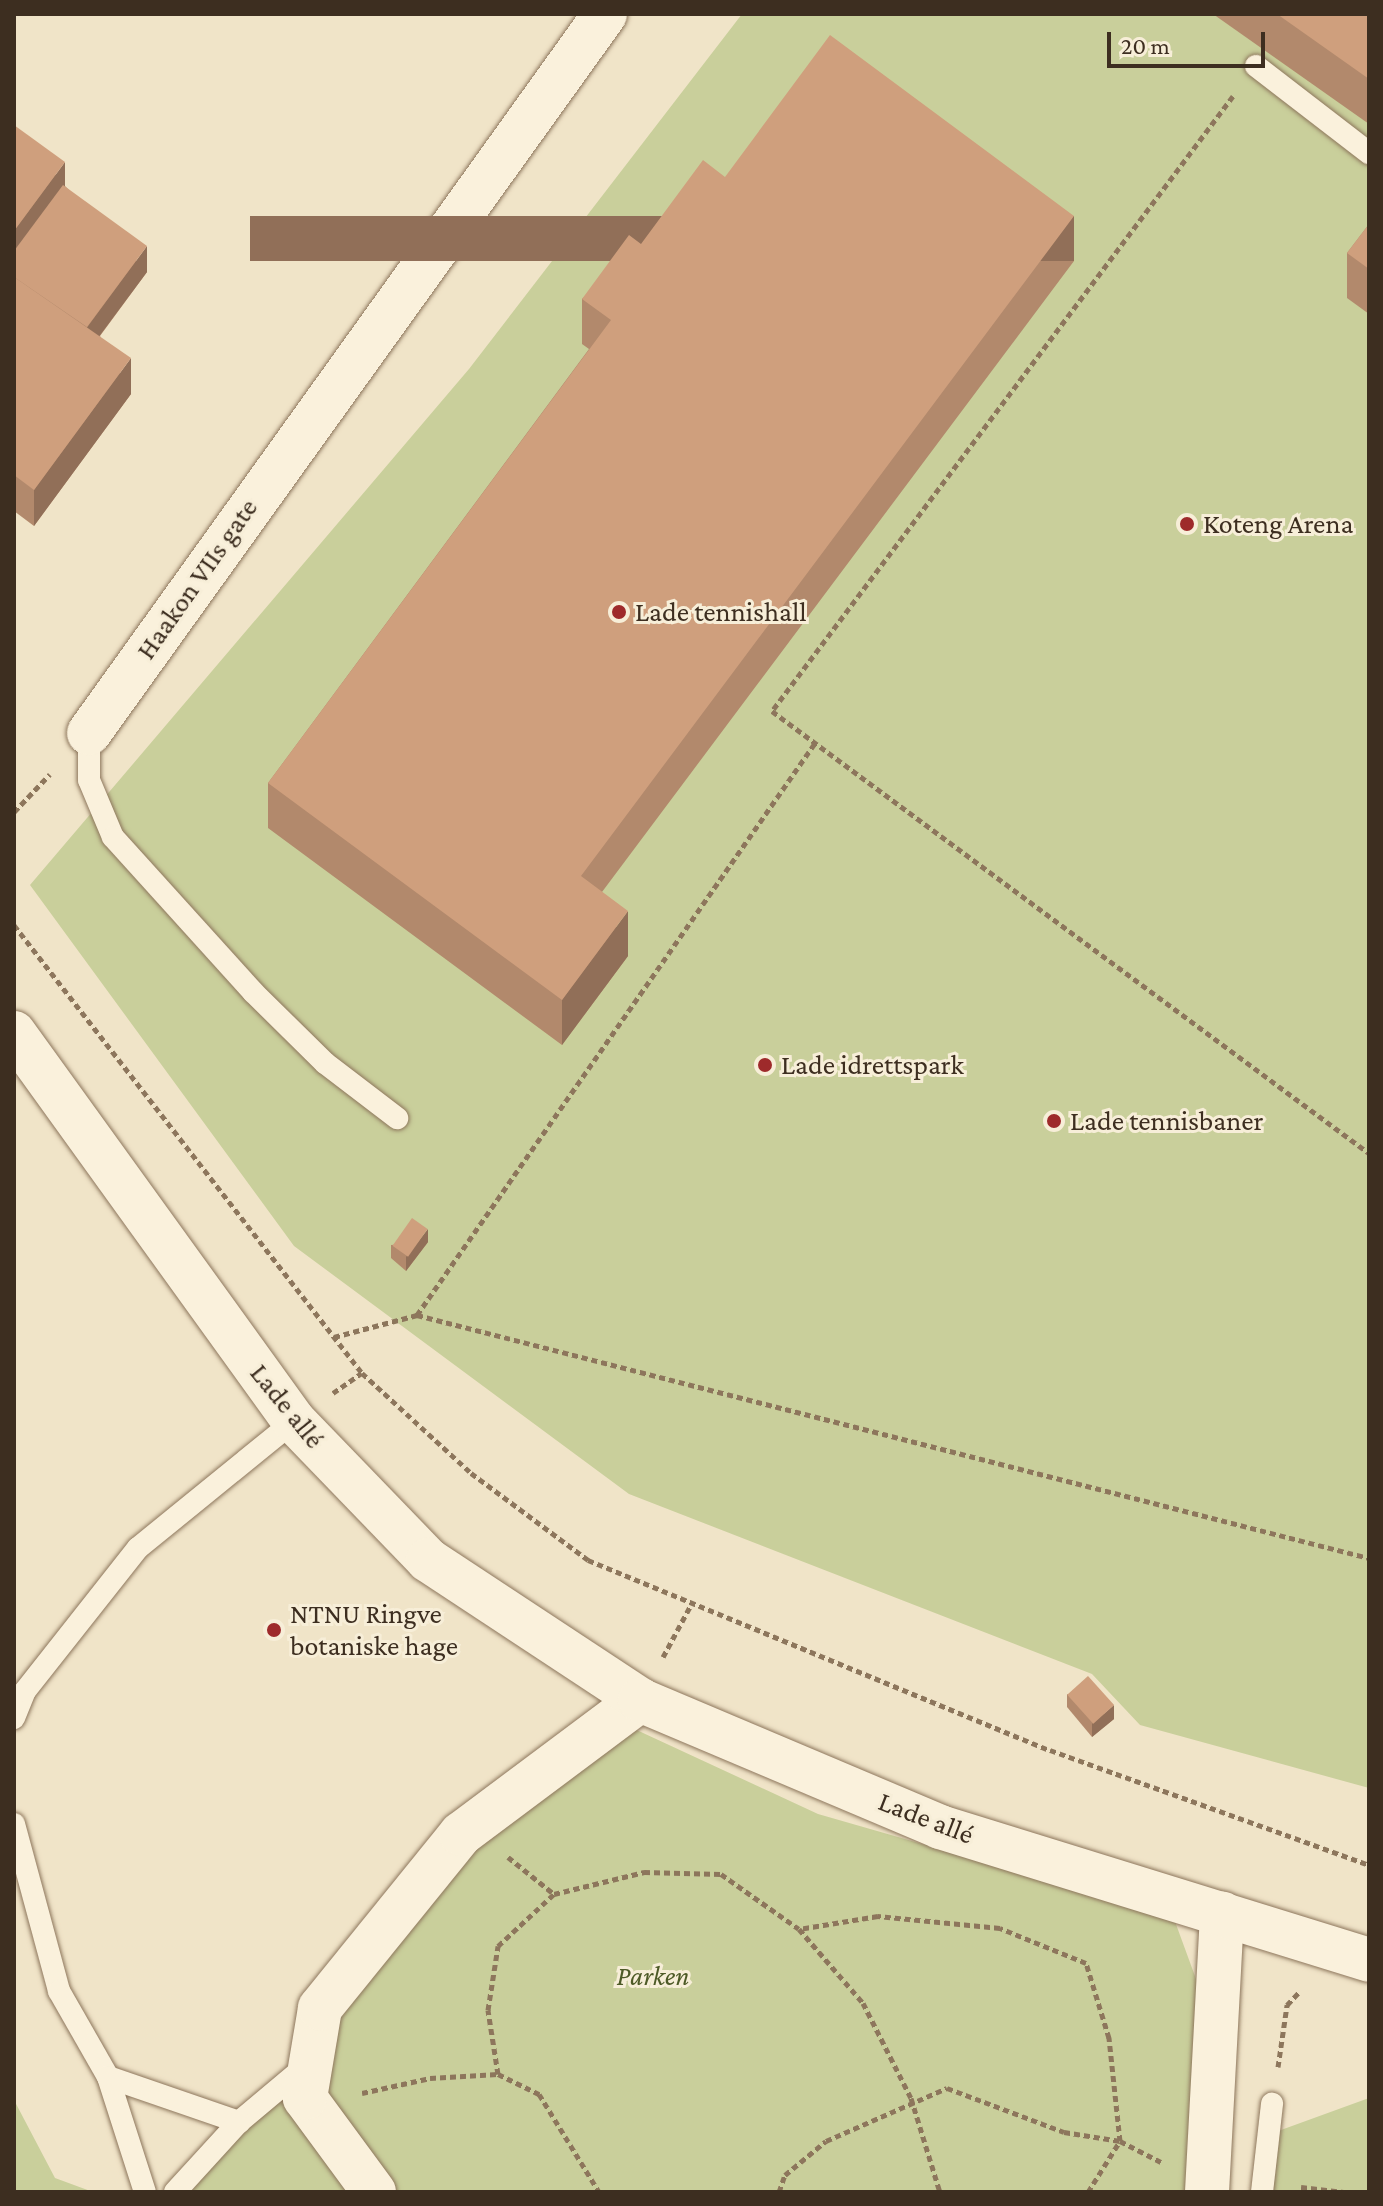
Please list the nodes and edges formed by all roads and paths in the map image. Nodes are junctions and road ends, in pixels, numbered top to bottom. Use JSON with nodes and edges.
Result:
{"nodes":[{"id":1,"x":605,"y":14,"type":"edge"},
{"id":2,"x":1256,"y":66,"type":"joint"},
{"id":3,"x":1369,"y":153,"type":"edge"},
{"id":4,"x":89,"y":733,"type":"joint"},
{"id":5,"x":815,"y":743,"type":"junction"},
{"id":6,"x":14,"y":925,"type":"edge"},
{"id":7,"x":14,"y":1033,"type":"edge"},
{"id":8,"x":30,"y":1086,"type":"edge"},
{"id":9,"x":397,"y":1118,"type":"dead end"},
{"id":10,"x":1369,"y":1153,"type":"edge"},
{"id":11,"x":417,"y":1315,"type":"junction"},
{"id":12,"x":334,"y":1337,"type":"junction"},
{"id":13,"x":294,"y":1421,"type":"junction"},
{"id":14,"x":1369,"y":1558,"type":"edge"},
{"id":15,"x":692,"y":1603,"type":"junction"},
{"id":16,"x":640,"y":1700,"type":"junction"},
{"id":17,"x":14,"y":1718,"type":"edge"},
{"id":18,"x":14,"y":1824,"type":"edge"},
{"id":19,"x":1369,"y":1865,"type":"edge"},
{"id":20,"x":1222,"y":1913,"type":"junction"},
{"id":21,"x":799,"y":1929,"type":"junction"},
{"id":22,"x":1369,"y":1960,"type":"edge"},
{"id":23,"x":1287,"y":2005,"type":"dead end"},
{"id":24,"x":311,"y":2061,"type":"junction"},
{"id":25,"x":498,"y":2074,"type":"junction"},
{"id":26,"x":108,"y":2077,"type":"junction"},
{"id":27,"x":911,"y":2098,"type":"junction"},
{"id":28,"x":1272,"y":2104,"type":"joint"},
{"id":29,"x":239,"y":2122,"type":"junction"},
{"id":30,"x":319,"y":2124,"type":"junction"},
{"id":31,"x":1120,"y":2141,"type":"junction"},
{"id":32,"x":1207,"y":2188,"type":"edge"},
{"id":33,"x":145,"y":2192,"type":"edge"},
{"id":34,"x":175,"y":2192,"type":"edge"},
{"id":35,"x":374,"y":2192,"type":"edge"},
{"id":36,"x":599,"y":2192,"type":"edge"},
{"id":37,"x":779,"y":2192,"type":"edge"},
{"id":38,"x":940,"y":2192,"type":"edge"},
{"id":39,"x":1088,"y":2192,"type":"edge"},
{"id":40,"x":1262,"y":2192,"type":"edge"}],
"edges":[{"from":1,"to":4,"type":"street","name":"Haakon VIIs gate"},
{"from":2,"to":3,"type":"lane"},
{"from":2,"to":5,"type":"path"},
{"from":4,"to":9,"type":"lane","name":"Haakon VIIs gate"},
{"from":5,"to":10,"type":"path"},
{"from":5,"to":11,"type":"path"},
{"from":6,"to":12,"type":"path"},
{"from":7,"to":8,"type":"street","name":"Lade allé"},
{"from":8,"to":13,"type":"street","name":"Lade allé"},
{"from":11,"to":12,"type":"path"},
{"from":11,"to":14,"type":"path"},
{"from":12,"to":15,"type":"path"},
{"from":13,"to":16,"type":"street","name":"Lade allé"},
{"from":13,"to":17,"type":"lane"},
{"from":15,"to":16,"type":"path"},
{"from":15,"to":19,"type":"path"},
{"from":16,"to":20,"type":"street","name":"Lade allé"},
{"from":16,"to":24,"type":"street"},
{"from":18,"to":26,"type":"lane"},
{"from":20,"to":22,"type":"street","name":"Lade allé"},
{"from":20,"to":32,"type":"street"},
{"from":21,"to":25,"type":"path"},
{"from":21,"to":27,"type":"path"},
{"from":21,"to":31,"type":"path"},
{"from":23,"to":28,"type":"path"},
{"from":24,"to":29,"type":"lane"},
{"from":24,"to":30,"type":"street"},
{"from":25,"to":30,"type":"path"},
{"from":25,"to":36,"type":"path"},
{"from":26,"to":29,"type":"lane"},
{"from":26,"to":33,"type":"lane"},
{"from":27,"to":31,"type":"path"},
{"from":27,"to":37,"type":"path"},
{"from":27,"to":38,"type":"path"},
{"from":28,"to":40,"type":"lane"},
{"from":29,"to":34,"type":"lane"},
{"from":30,"to":35,"type":"street"},
{"from":31,"to":32,"type":"path"},
{"from":31,"to":39,"type":"path"}]}
